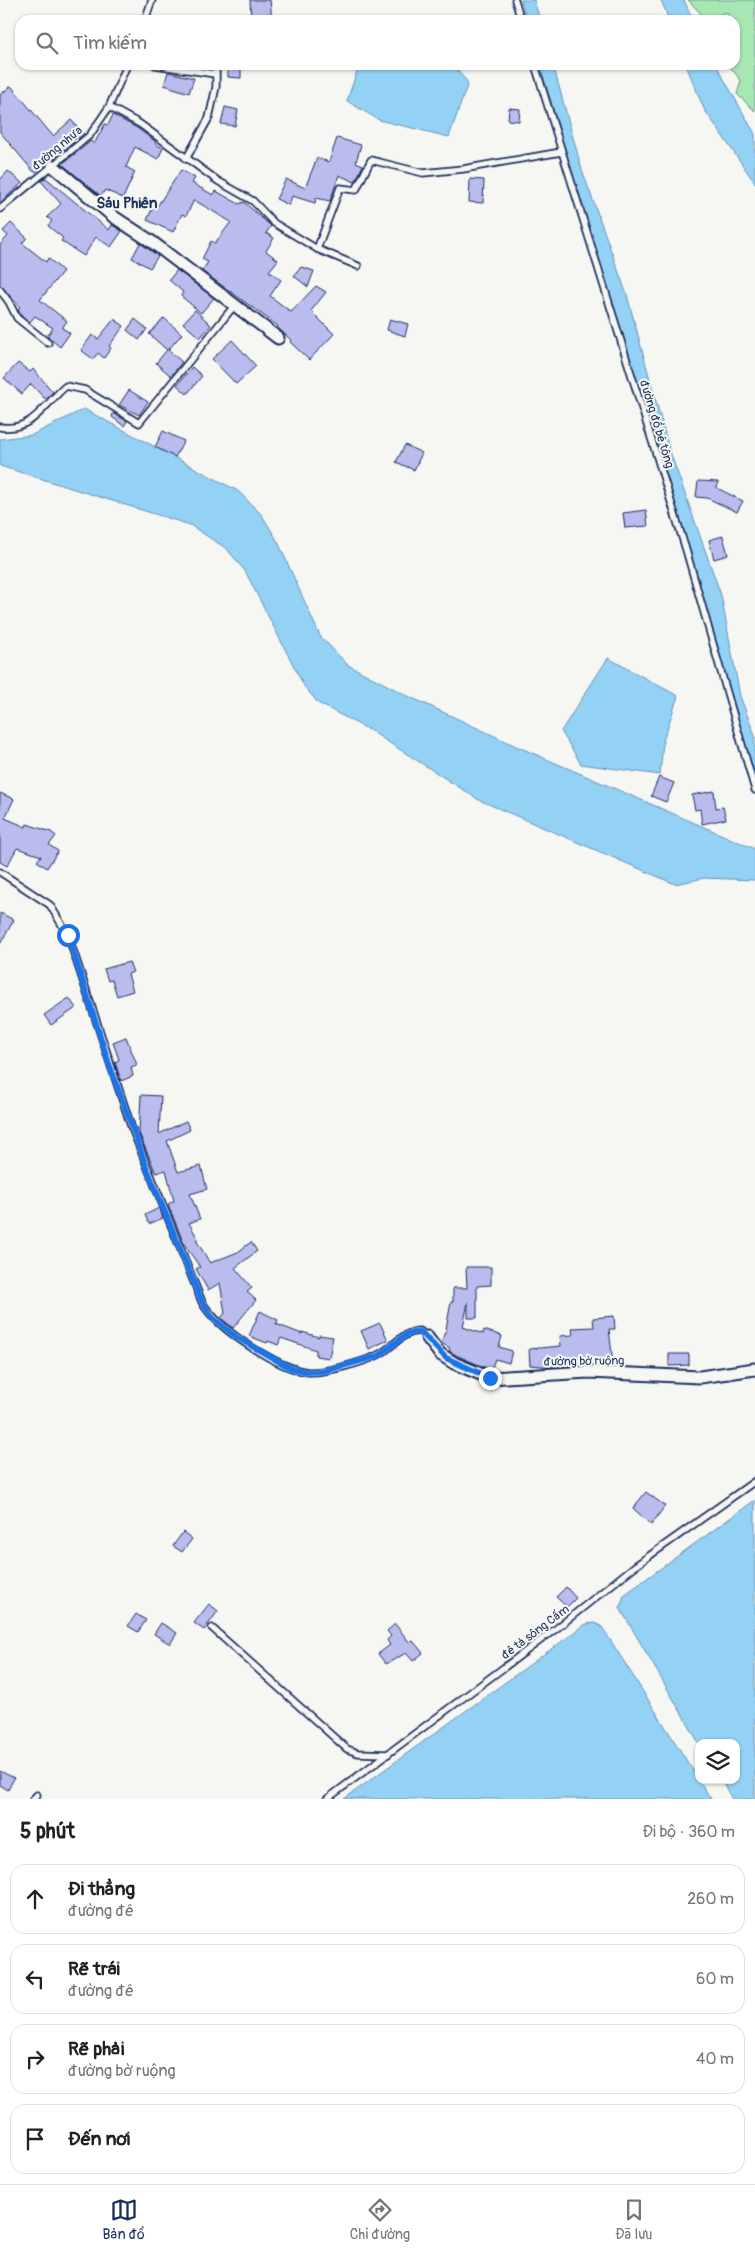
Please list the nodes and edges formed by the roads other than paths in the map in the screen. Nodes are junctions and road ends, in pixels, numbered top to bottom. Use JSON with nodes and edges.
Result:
{"nodes":[{"id":1,"x":152,"y":0,"type":"edge"},
{"id":2,"x":515,"y":0,"type":"edge"},
{"id":3,"x":147,"y":15,"type":"edge"},
{"id":4,"x":520,"y":15,"type":"edge"},
{"id":5,"x":125,"y":70,"type":"edge"},
{"id":6,"x":188,"y":70,"type":"edge"},
{"id":7,"x":215,"y":70,"type":"edge"},
{"id":8,"x":536,"y":70,"type":"edge"},
{"id":9,"x":215,"y":74,"type":"junction"},
{"id":10,"x":109,"y":107,"type":"junction"},
{"id":11,"x":561,"y":152,"type":"junction"},
{"id":12,"x":186,"y":159,"type":"junction"},
{"id":13,"x":53,"y":166,"type":"junction"},
{"id":14,"x":0,"y":209,"type":"edge"},
{"id":15,"x":318,"y":249,"type":"junction"},
{"id":16,"x":358,"y":266,"type":"dead end"},
{"id":17,"x":0,"y":290,"type":"edge"},
{"id":18,"x":234,"y":306,"type":"junction"},
{"id":19,"x":278,"y":338,"type":"dead end"},
{"id":20,"x":48,"y":343,"type":"dead end"},
{"id":21,"x":0,"y":427,"type":"edge"},
{"id":22,"x":755,"y":790,"type":"edge"},
{"id":23,"x":0,"y":872,"type":"edge"},
{"id":24,"x":427,"y":1337,"type":"joint"},
{"id":25,"x":755,"y":1369,"type":"edge"},
{"id":26,"x":755,"y":1481,"type":"edge"},
{"id":27,"x":212,"y":1628,"type":"dead end"},
{"id":28,"x":388,"y":1754,"type":"junction"},
{"id":29,"x":328,"y":1799,"type":"edge"}],
"edges":[{"from":1,"to":3,"type":"lane"},
{"from":2,"to":4,"type":"lane"},
{"from":5,"to":10,"type":"lane","name":"đường nhựa"},
{"from":6,"to":9,"type":"lane"},
{"from":7,"to":9,"type":"lane"},
{"from":8,"to":11,"type":"lane","name":"đường đổ bê tông"},
{"from":9,"to":12,"type":"lane"},
{"from":10,"to":12,"type":"lane"},
{"from":10,"to":13,"type":"lane","name":"đường nhựa"},
{"from":11,"to":15,"type":"lane"},
{"from":11,"to":22,"type":"lane","name":"đường đổ bê tông"},
{"from":12,"to":15,"type":"lane"},
{"from":13,"to":14,"type":"lane","name":"đường nhựa"},
{"from":13,"to":18,"type":"street"},
{"from":15,"to":16,"type":"lane"},
{"from":17,"to":20,"type":"lane"},
{"from":18,"to":19,"type":"street"},
{"from":18,"to":21,"type":"lane"},
{"from":23,"to":24,"type":"lane"},
{"from":24,"to":25,"type":"street","name":"đường bờ ruộng"},
{"from":26,"to":28,"type":"lane","name":"đê tả sông Cấm"},
{"from":27,"to":28,"type":"lane"},
{"from":28,"to":29,"type":"lane","name":"đê tả sông Cấm"}]}
